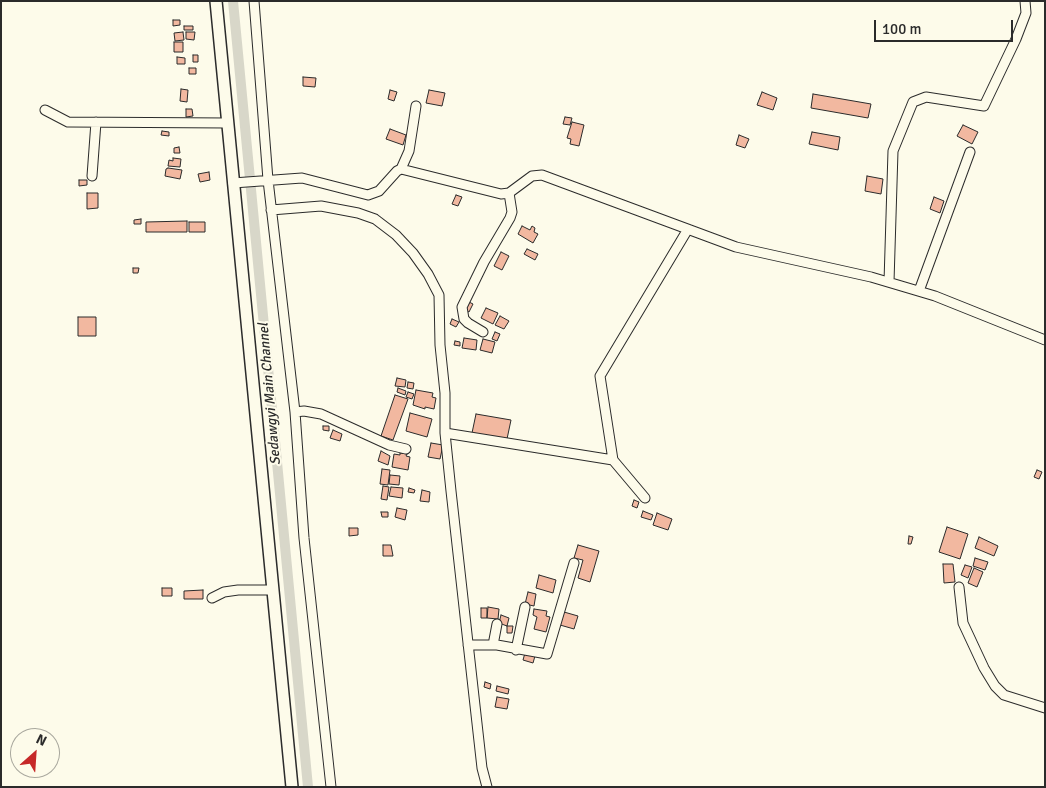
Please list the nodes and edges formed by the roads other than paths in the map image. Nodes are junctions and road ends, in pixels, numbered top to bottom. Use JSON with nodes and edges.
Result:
{"nodes":[{"id":1,"x":216,"y":1,"type":"edge"},
{"id":2,"x":254,"y":1,"type":"edge"},
{"id":3,"x":1025,"y":1,"type":"edge"},
{"id":4,"x":416,"y":106,"type":"dead end"},
{"id":5,"x":45,"y":110,"type":"dead end"},
{"id":6,"x":96,"y":122,"type":"junction"},
{"id":7,"x":227,"y":123,"type":"junction"},
{"id":8,"x":970,"y":152,"type":"dead end"},
{"id":9,"x":401,"y":169,"type":"junction"},
{"id":10,"x":92,"y":176,"type":"dead end"},
{"id":11,"x":265,"y":180,"type":"junction"},
{"id":12,"x":235,"y":183,"type":"junction"},
{"id":13,"x":509,"y":193,"type":"junction"},
{"id":14,"x":271,"y":210,"type":"junction"},
{"id":15,"x":688,"y":229,"type":"junction"},
{"id":16,"x":889,"y":282,"type":"junction"},
{"id":17,"x":920,"y":291,"type":"junction"},
{"id":18,"x":483,"y":332,"type":"dead end"},
{"id":19,"x":1045,"y":340,"type":"edge"},
{"id":20,"x":295,"y":412,"type":"junction"},
{"id":21,"x":445,"y":432,"type":"junction"},
{"id":22,"x":406,"y":449,"type":"dead end"},
{"id":23,"x":613,"y":460,"type":"junction"},
{"id":24,"x":645,"y":498,"type":"dead end"},
{"id":25,"x":574,"y":563,"type":"dead end"},
{"id":26,"x":959,"y":587,"type":"dead end"},
{"id":27,"x":272,"y":590,"type":"junction"},
{"id":28,"x":212,"y":598,"type":"dead end"},
{"id":29,"x":525,"y":607,"type":"dead end"},
{"id":30,"x":497,"y":624,"type":"dead end"},
{"id":31,"x":493,"y":644,"type":"junction"},
{"id":32,"x":468,"y":645,"type":"junction"},
{"id":33,"x":516,"y":650,"type":"junction"},
{"id":34,"x":1045,"y":708,"type":"edge"},
{"id":35,"x":292,"y":787,"type":"edge"},
{"id":36,"x":331,"y":787,"type":"edge"},
{"id":37,"x":487,"y":787,"type":"edge"}],
"edges":[{"from":1,"to":7,"type":"street"},
{"from":2,"to":11,"type":"street"},
{"from":3,"to":16,"type":"street"},
{"from":4,"to":9,"type":"street"},
{"from":5,"to":6,"type":"street"},
{"from":6,"to":7,"type":"street"},
{"from":6,"to":10,"type":"street"},
{"from":7,"to":12,"type":"street"},
{"from":8,"to":17,"type":"street"},
{"from":9,"to":11,"type":"street"},
{"from":9,"to":13,"type":"street"},
{"from":11,"to":12,"type":"street"},
{"from":11,"to":14,"type":"street"},
{"from":12,"to":27,"type":"street"},
{"from":13,"to":15,"type":"street"},
{"from":13,"to":18,"type":"street"},
{"from":14,"to":20,"type":"street"},
{"from":14,"to":21,"type":"street"},
{"from":15,"to":16,"type":"street"},
{"from":15,"to":23,"type":"street"},
{"from":16,"to":17,"type":"street"},
{"from":17,"to":19,"type":"street"},
{"from":20,"to":22,"type":"street"},
{"from":20,"to":36,"type":"street"},
{"from":21,"to":23,"type":"street"},
{"from":21,"to":32,"type":"street"},
{"from":23,"to":24,"type":"street"},
{"from":25,"to":33,"type":"street"},
{"from":26,"to":34,"type":"street"},
{"from":27,"to":28,"type":"street"},
{"from":27,"to":35,"type":"street"},
{"from":29,"to":33,"type":"street"},
{"from":30,"to":31,"type":"street"},
{"from":31,"to":32,"type":"street"},
{"from":31,"to":33,"type":"street"},
{"from":32,"to":37,"type":"street"}]}
